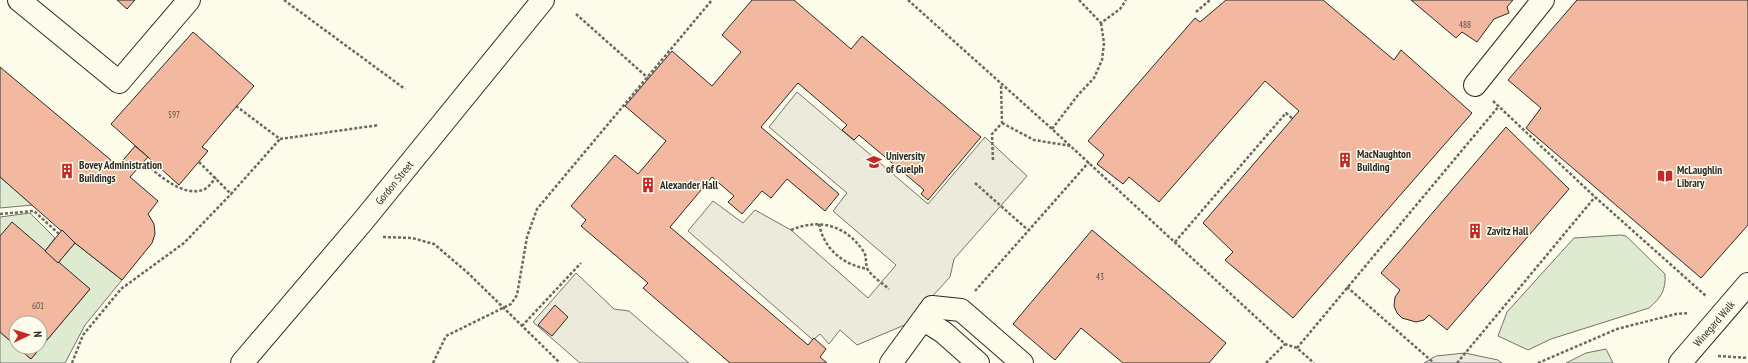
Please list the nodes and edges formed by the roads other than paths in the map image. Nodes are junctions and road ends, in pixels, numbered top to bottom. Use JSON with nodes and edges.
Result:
{"nodes":[{"id":1,"x":19,"y":0,"type":"edge"},
{"id":2,"x":190,"y":0,"type":"edge"},
{"id":3,"x":543,"y":0,"type":"edge"},
{"id":4,"x":1543,"y":0,"type":"edge"},
{"id":5,"x":1474,"y":85,"type":"road end"},
{"id":6,"x":1748,"y":284,"type":"edge"},
{"id":7,"x":928,"y":314,"type":"junction"},
{"id":8,"x":242,"y":363,"type":"edge"},
{"id":9,"x":891,"y":363,"type":"edge"},
{"id":10,"x":978,"y":363,"type":"edge"},
{"id":11,"x":1022,"y":363,"type":"edge"},
{"id":12,"x":1680,"y":363,"type":"edge"}],
"edges":[{"from":1,"to":2,"type":"main road"},
{"from":3,"to":8,"type":"main road","name":"Gordon Street"},
{"from":4,"to":5,"type":"main road"},
{"from":6,"to":12,"type":"main road","name":"Winegard Walk"},
{"from":7,"to":9,"type":"main road"},
{"from":7,"to":10,"type":"main road"},
{"from":7,"to":11,"type":"main road"}]}
